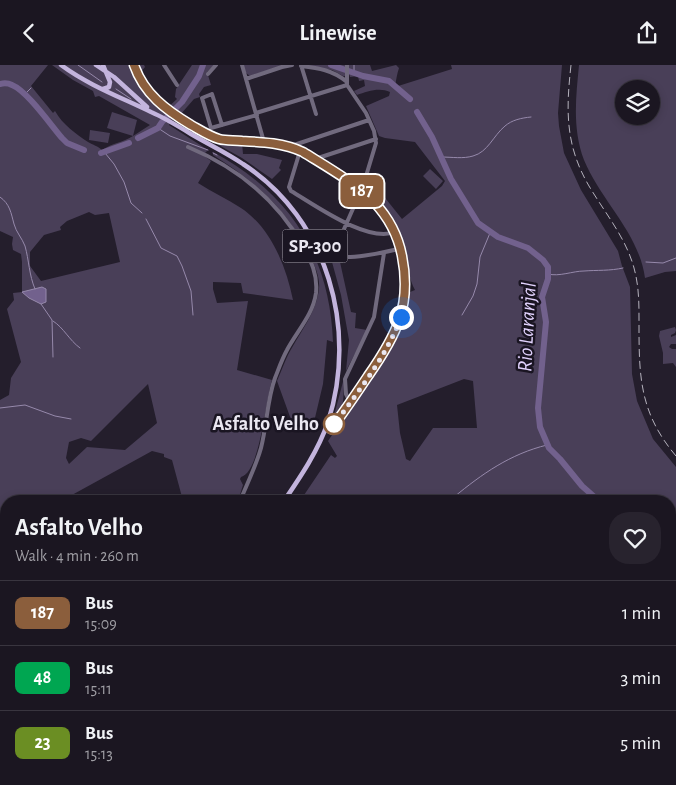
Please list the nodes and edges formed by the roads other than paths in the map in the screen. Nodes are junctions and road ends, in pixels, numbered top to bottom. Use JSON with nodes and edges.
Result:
{"nodes":[{"id":1,"x":61,"y":65,"type":"edge"},
{"id":2,"x":96,"y":65,"type":"edge"},
{"id":3,"x":102,"y":65,"type":"edge"},
{"id":4,"x":140,"y":65,"type":"edge"},
{"id":5,"x":164,"y":65,"type":"edge"},
{"id":6,"x":216,"y":65,"type":"edge"},
{"id":7,"x":242,"y":65,"type":"edge"},
{"id":8,"x":292,"y":65,"type":"edge"},
{"id":9,"x":347,"y":65,"type":"edge"},
{"id":10,"x":135,"y":66,"type":"edge"},
{"id":11,"x":301,"y":66,"type":"edge"},
{"id":12,"x":105,"y":71,"type":"junction"},
{"id":13,"x":208,"y":74,"type":"dead end"},
{"id":14,"x":246,"y":79,"type":"junction"},
{"id":15,"x":347,"y":83,"type":"junction"},
{"id":16,"x":177,"y":85,"type":"dead end"},
{"id":17,"x":102,"y":89,"type":"junction"},
{"id":18,"x":310,"y":97,"type":"junction"},
{"id":19,"x":156,"y":114,"type":"junction"},
{"id":20,"x":256,"y":114,"type":"junction"},
{"id":21,"x":316,"y":114,"type":"dead end"},
{"id":22,"x":369,"y":120,"type":"junction"},
{"id":23,"x":222,"y":125,"type":"junction"},
{"id":24,"x":376,"y":139,"type":"junction"},
{"id":25,"x":264,"y":142,"type":"junction"},
{"id":26,"x":300,"y":142,"type":"junction"},
{"id":27,"x":188,"y":147,"type":"dead end"},
{"id":28,"x":213,"y":147,"type":"junction"},
{"id":29,"x":288,"y":147,"type":"junction"},
{"id":30,"x":298,"y":150,"type":"junction"},
{"id":31,"x":208,"y":155,"type":"junction"},
{"id":32,"x":315,"y":159,"type":"junction"},
{"id":33,"x":361,"y":190,"type":"junction"},
{"id":34,"x":346,"y":222,"type":"junction"},
{"id":35,"x":395,"y":232,"type":"junction"},
{"id":36,"x":400,"y":248,"type":"junction"},
{"id":37,"x":384,"y":253,"type":"junction"},
{"id":38,"x":350,"y":402,"type":"junction"},
{"id":39,"x":331,"y":429,"type":"dead end"},
{"id":40,"x":242,"y":495,"type":"edge"},
{"id":41,"x":288,"y":495,"type":"edge"}],
"edges":[{"from":1,"to":17,"type":"main road","number":"SP-300"},
{"from":2,"to":12,"type":"main road","number":"SP-300"},
{"from":3,"to":12,"type":"main road"},
{"from":4,"to":10,"type":"street"},
{"from":5,"to":16,"type":"street"},
{"from":6,"to":13,"type":"street"},
{"from":7,"to":14,"type":"street"},
{"from":8,"to":14,"type":"street"},
{"from":9,"to":15,"type":"street"},
{"from":10,"to":25,"type":"street"},
{"from":11,"to":15,"type":"street"},
{"from":11,"to":18,"type":"street"},
{"from":12,"to":17,"type":"main road"},
{"from":12,"to":19,"type":"main road","number":"SP-300"},
{"from":14,"to":20,"type":"street"},
{"from":15,"to":18,"type":"street"},
{"from":15,"to":22,"type":"street"},
{"from":17,"to":19,"type":"main road","number":"SP-300"},
{"from":18,"to":20,"type":"street"},
{"from":18,"to":21,"type":"street"},
{"from":19,"to":28,"type":"main road","number":"SP-300"},
{"from":20,"to":23,"type":"street"},
{"from":20,"to":25,"type":"street"},
{"from":22,"to":24,"type":"street"},
{"from":22,"to":26,"type":"street"},
{"from":23,"to":23,"type":"street"},
{"from":24,"to":32,"type":"street"},
{"from":24,"to":33,"type":"street"},
{"from":25,"to":29,"type":"street"},
{"from":26,"to":29,"type":"street"},
{"from":26,"to":30,"type":"street"},
{"from":27,"to":31,"type":"street"},
{"from":28,"to":31,"type":"street"},
{"from":28,"to":41,"type":"main road","number":"SP-300"},
{"from":29,"to":30,"type":"street"},
{"from":30,"to":32,"type":"street"},
{"from":30,"to":34,"type":"street"},
{"from":31,"to":40,"type":"street"},
{"from":32,"to":33,"type":"street"},
{"from":33,"to":34,"type":"street"},
{"from":33,"to":35,"type":"street"},
{"from":34,"to":35,"type":"street"},
{"from":34,"to":37,"type":"street"},
{"from":35,"to":36,"type":"street"},
{"from":36,"to":37,"type":"street"},
{"from":36,"to":38,"type":"street"},
{"from":37,"to":38,"type":"street"},
{"from":38,"to":39,"type":"street"}]}
